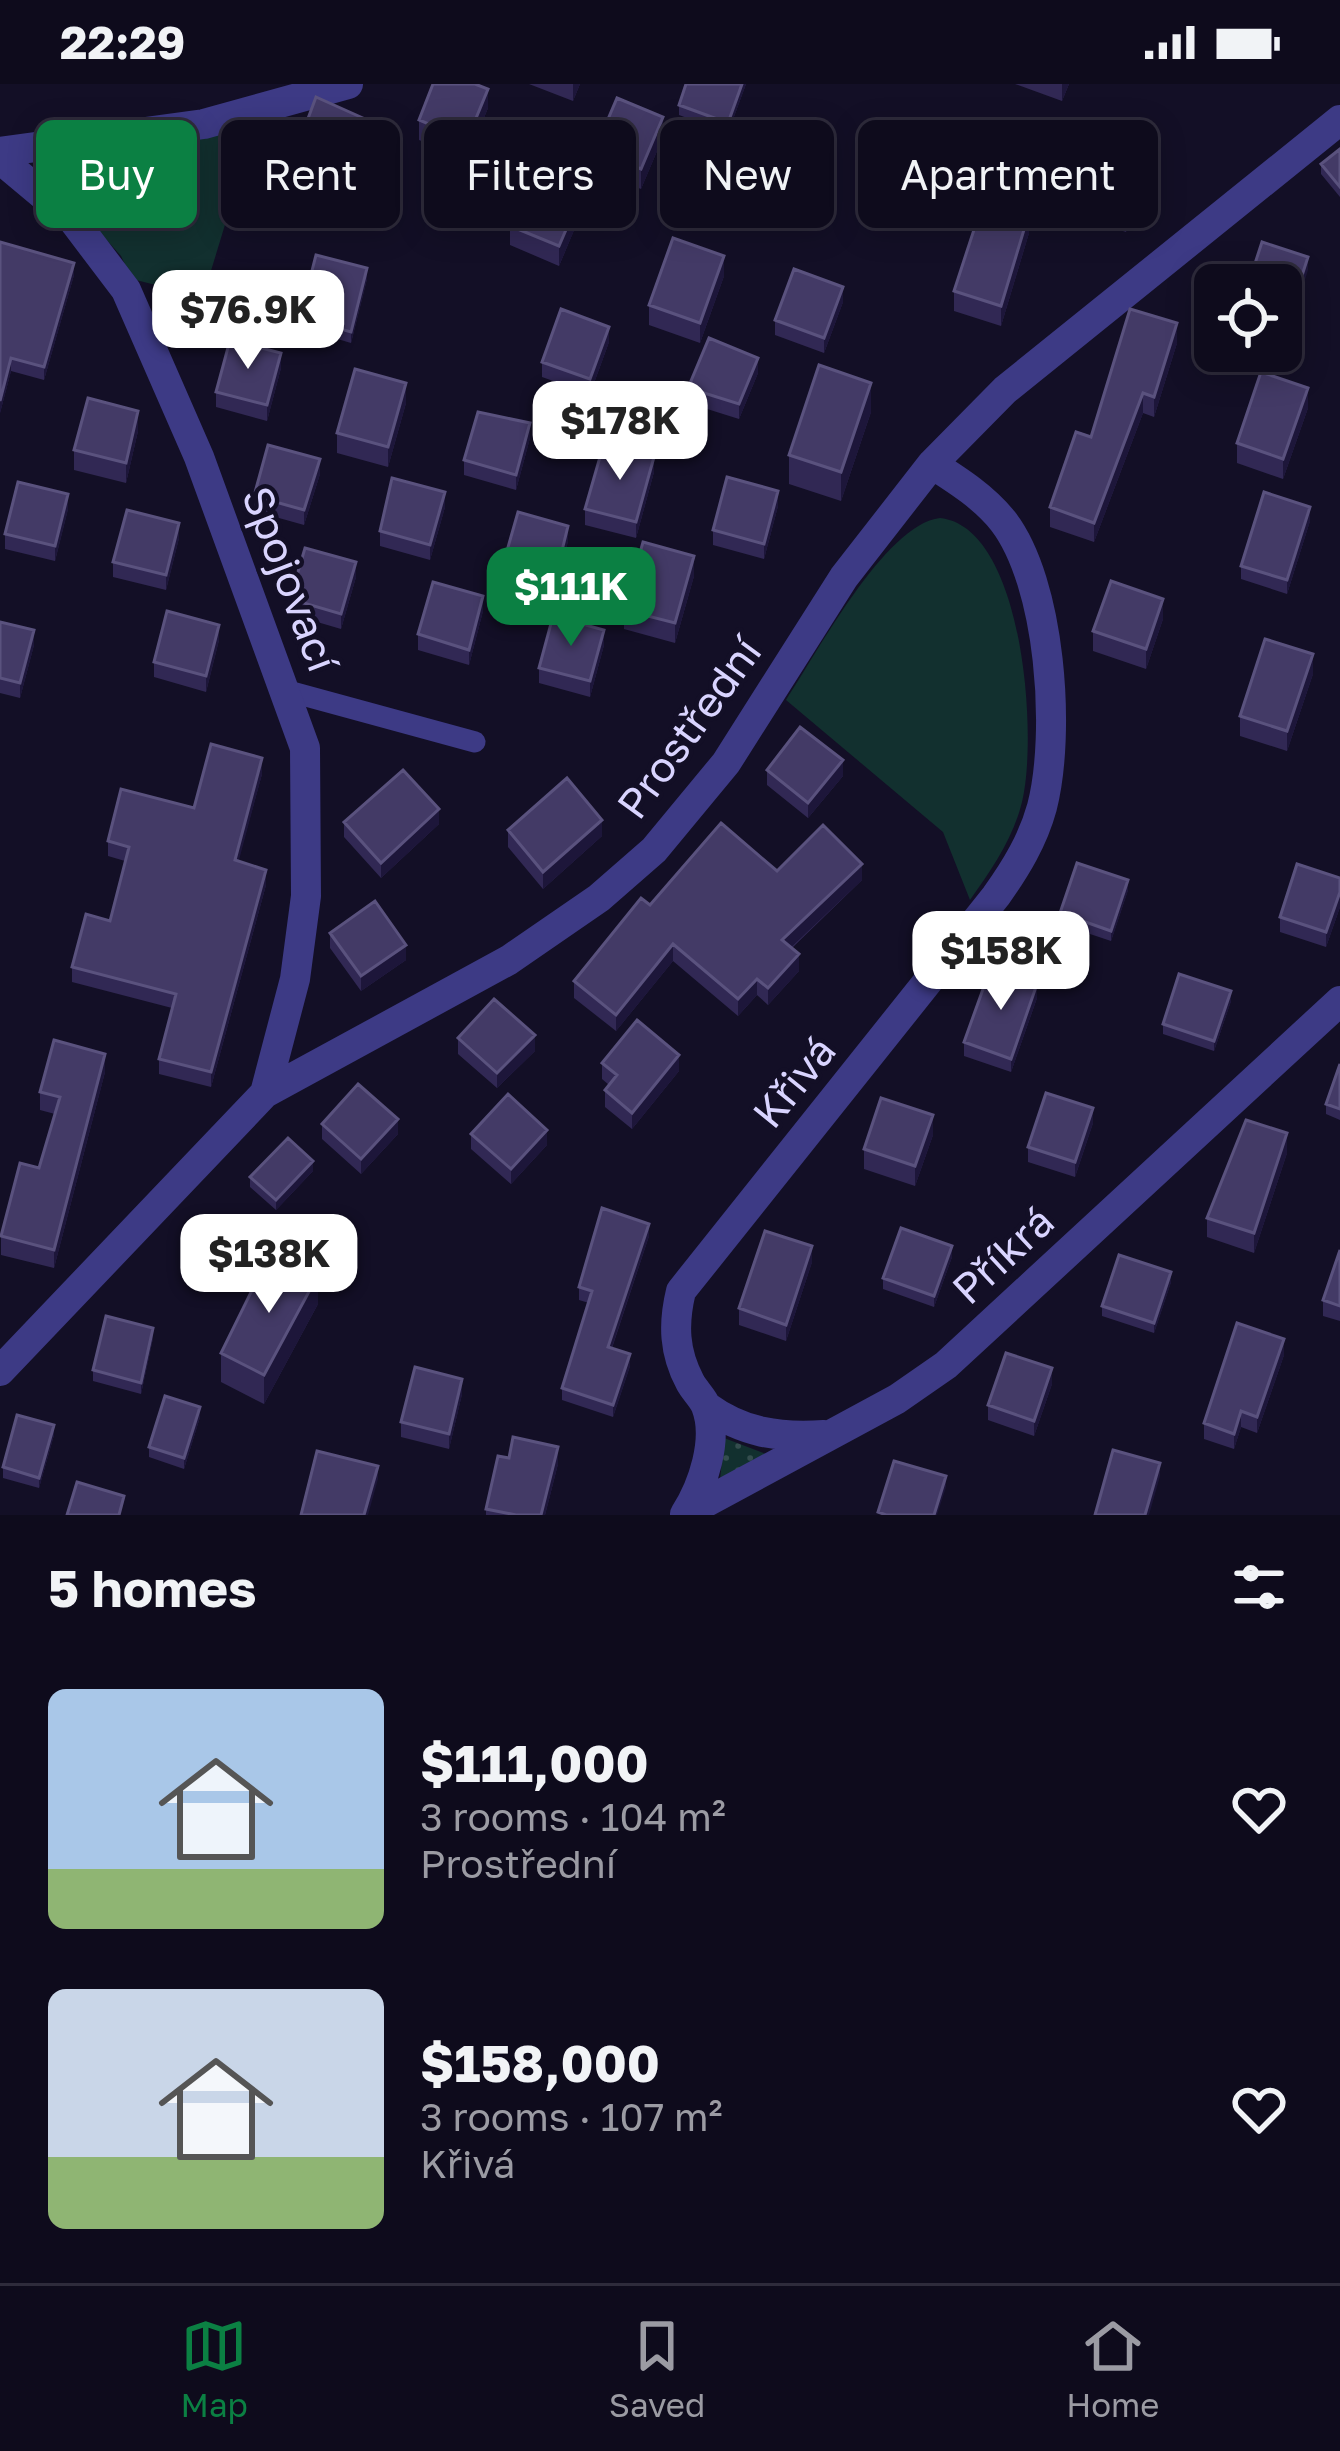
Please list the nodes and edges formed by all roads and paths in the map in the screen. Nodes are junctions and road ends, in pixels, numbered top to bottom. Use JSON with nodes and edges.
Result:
{"nodes":[{"id":1,"x":347,"y":84,"type":"edge"},
{"id":2,"x":1340,"y":120,"type":"edge"},
{"id":3,"x":0,"y":156,"type":"edge"},
{"id":4,"x":932,"y":464,"type":"junction"},
{"id":5,"x":288,"y":691,"type":"junction"},
{"id":6,"x":475,"y":742,"type":"dead end"},
{"id":7,"x":1340,"y":1000,"type":"edge"},
{"id":8,"x":265,"y":1093,"type":"junction"},
{"id":9,"x":0,"y":1371,"type":"edge"},
{"id":10,"x":706,"y":1406,"type":"junction"},
{"id":11,"x":831,"y":1434,"type":"junction"},
{"id":12,"x":685,"y":1515,"type":"edge"}],
"edges":[{"from":1,"to":3,"type":"street"},
{"from":2,"to":4,"type":"street","name":"Prostřední"},
{"from":3,"to":5,"type":"street","name":"Spojovací"},
{"from":4,"to":8,"type":"street","name":"Prostřední"},
{"from":4,"to":10,"type":"street","name":"Křivá"},
{"from":5,"to":6,"type":"lane"},
{"from":5,"to":8,"type":"street","name":"Spojovací"},
{"from":7,"to":11,"type":"street","name":"Příkrá"},
{"from":8,"to":9,"type":"street","name":"Prostřední"},
{"from":10,"to":11,"type":"street"},
{"from":10,"to":12,"type":"street","name":"Křivá"},
{"from":11,"to":12,"type":"street","name":"Příkrá"}]}
